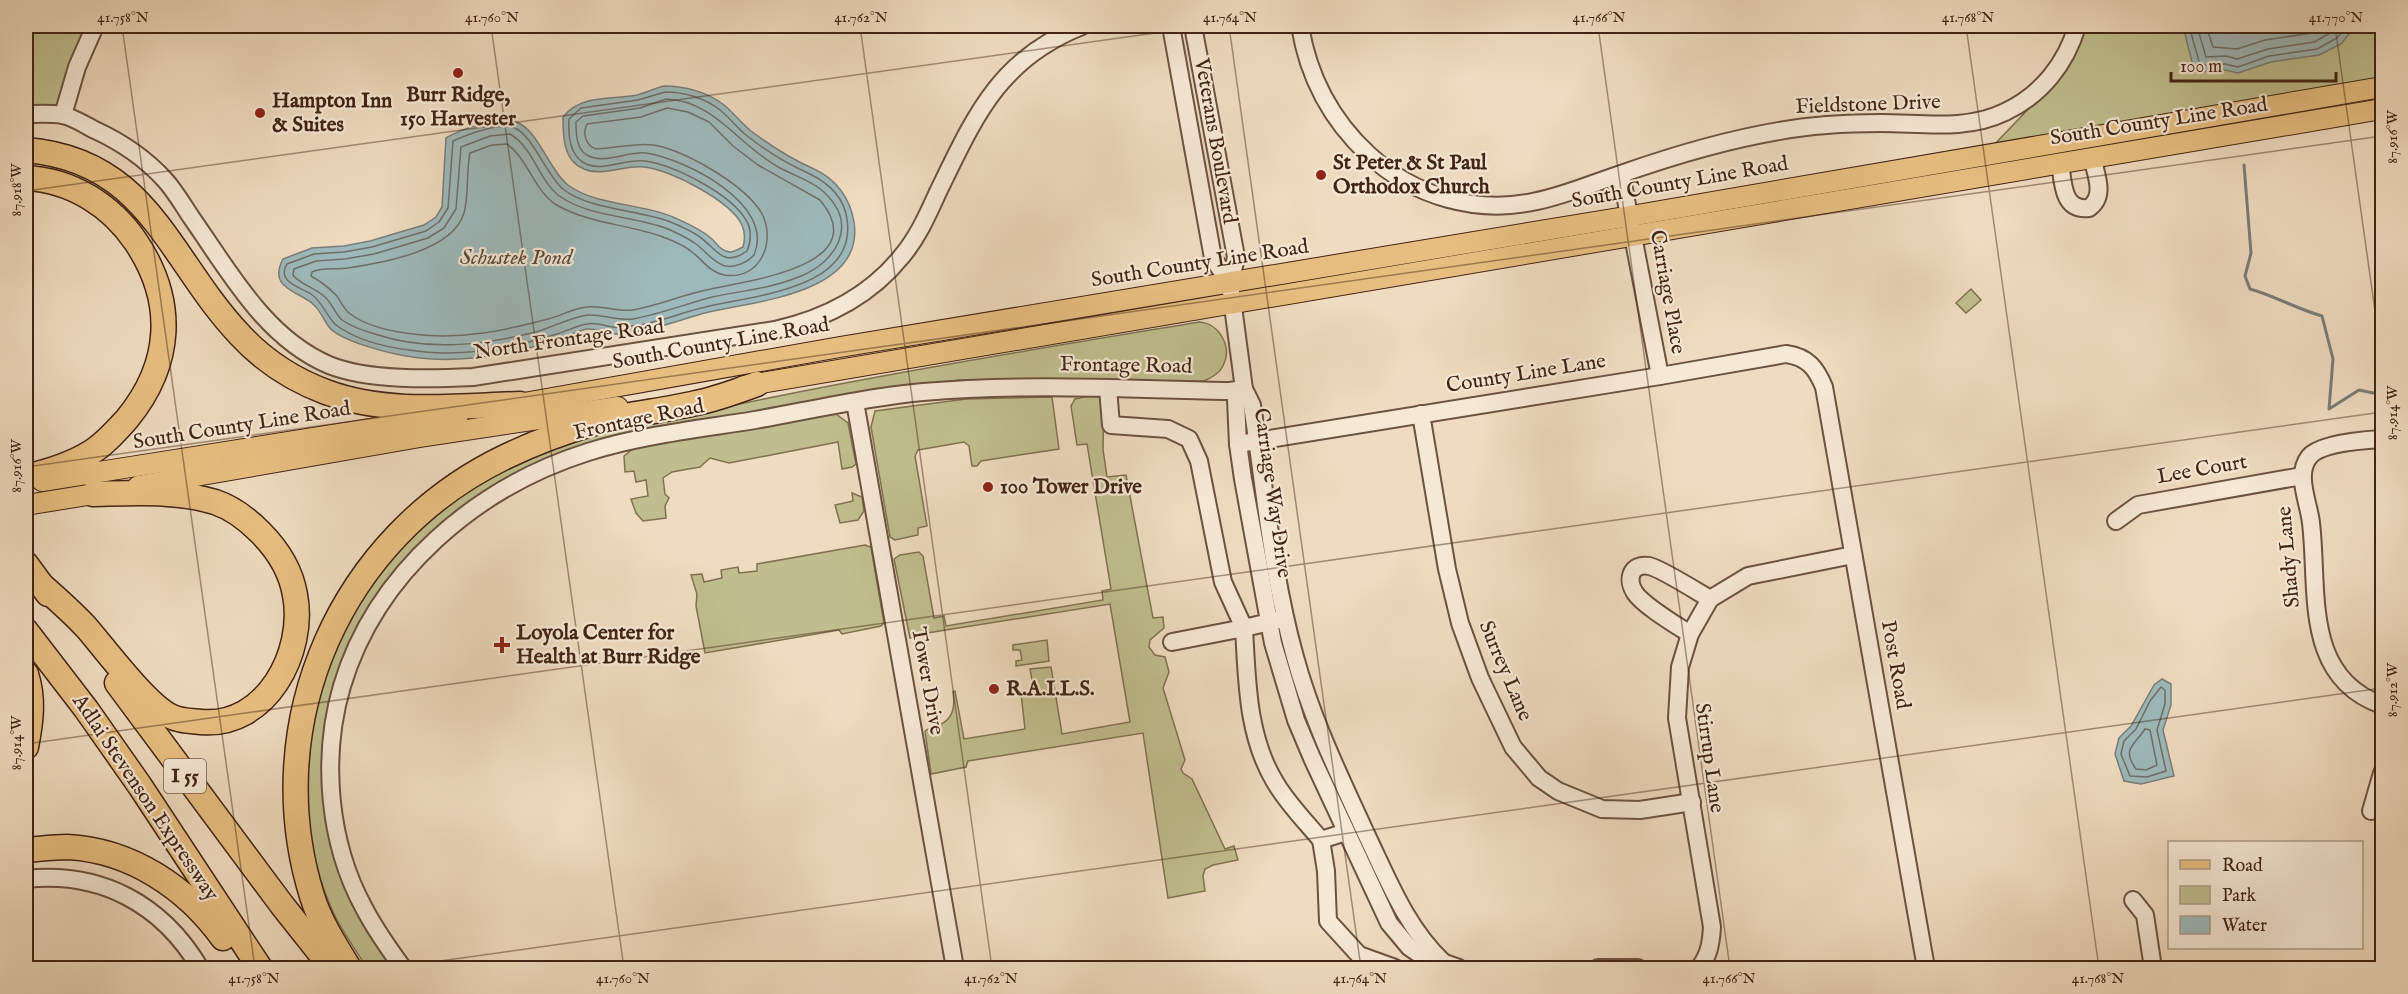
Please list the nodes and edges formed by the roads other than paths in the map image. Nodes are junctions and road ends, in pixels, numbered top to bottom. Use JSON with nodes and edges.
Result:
{"nodes":[{"id":1,"x":95,"y":26,"type":"edge"},
{"id":2,"x":1082,"y":26,"type":"edge"},
{"id":3,"x":1171,"y":26,"type":"edge"},
{"id":4,"x":1193,"y":26,"type":"edge"},
{"id":5,"x":1300,"y":26,"type":"edge"},
{"id":6,"x":2077,"y":26,"type":"edge"},
{"id":7,"x":2382,"y":87,"type":"edge"},
{"id":8,"x":2382,"y":109,"type":"edge"},
{"id":9,"x":26,"y":114,"type":"edge"},
{"id":10,"x":63,"y":115,"type":"junction"},
{"id":11,"x":26,"y":150,"type":"edge"},
{"id":12,"x":2092,"y":158,"type":"junction"},
{"id":13,"x":2060,"y":162,"type":"junction"},
{"id":14,"x":1621,"y":174,"type":"junction"},
{"id":15,"x":26,"y":178,"type":"edge"},
{"id":16,"x":1632,"y":226,"type":"junction"},
{"id":17,"x":1230,"y":284,"type":"junction"},
{"id":18,"x":1234,"y":303,"type":"junction"},
{"id":19,"x":1817,"y":370,"type":"joint"},
{"id":20,"x":1660,"y":376,"type":"junction"},
{"id":21,"x":757,"y":384,"type":"junction"},
{"id":22,"x":1108,"y":388,"type":"junction"},
{"id":23,"x":1244,"y":389,"type":"junction"},
{"id":24,"x":855,"y":402,"type":"junction"},
{"id":25,"x":520,"y":404,"type":"junction"},
{"id":26,"x":1421,"y":414,"type":"junction"},
{"id":27,"x":2382,"y":439,"type":"edge"},
{"id":28,"x":1257,"y":441,"type":"junction"},
{"id":29,"x":1238,"y":444,"type":"junction"},
{"id":30,"x":2302,"y":476,"type":"junction"},
{"id":31,"x":26,"y":477,"type":"edge"},
{"id":32,"x":26,"y":484,"type":"edge"},
{"id":33,"x":93,"y":494,"type":"junction"},
{"id":34,"x":26,"y":505,"type":"edge"},
{"id":35,"x":2116,"y":521,"type":"dead end"},
{"id":36,"x":1853,"y":555,"type":"junction"},
{"id":37,"x":32,"y":574,"type":"edge"},
{"id":38,"x":1710,"y":599,"type":"junction"},
{"id":39,"x":1277,"y":620,"type":"junction"},
{"id":40,"x":1244,"y":628,"type":"junction"},
{"id":41,"x":26,"y":631,"type":"edge"},
{"id":42,"x":1690,"y":634,"type":"junction"},
{"id":43,"x":1172,"y":642,"type":"dead end"},
{"id":44,"x":26,"y":674,"type":"edge"},
{"id":45,"x":1299,"y":700,"type":"junction"},
{"id":46,"x":2382,"y":705,"type":"edge"},
{"id":47,"x":26,"y":747,"type":"edge"},
{"id":48,"x":2382,"y":773,"type":"edge"},
{"id":49,"x":1692,"y":802,"type":"junction"},
{"id":50,"x":2371,"y":811,"type":"dead end"},
{"id":51,"x":1346,"y":832,"type":"junction"},
{"id":52,"x":1321,"y":840,"type":"junction"},
{"id":53,"x":26,"y":850,"type":"edge"},
{"id":54,"x":26,"y":879,"type":"edge"},
{"id":55,"x":1388,"y":880,"type":"junction"},
{"id":56,"x":1372,"y":888,"type":"junction"},
{"id":57,"x":2133,"y":900,"type":"dead end"},
{"id":58,"x":1443,"y":962,"type":"junction"},
{"id":59,"x":1420,"y":963,"type":"edge"},
{"id":60,"x":200,"y":969,"type":"edge"},
{"id":61,"x":250,"y":969,"type":"edge"},
{"id":62,"x":260,"y":969,"type":"edge"},
{"id":63,"x":333,"y":969,"type":"edge"},
{"id":64,"x":349,"y":969,"type":"edge"},
{"id":65,"x":403,"y":969,"type":"edge"},
{"id":66,"x":955,"y":969,"type":"edge"},
{"id":67,"x":1395,"y":969,"type":"edge"},
{"id":68,"x":1459,"y":969,"type":"edge"},
{"id":69,"x":1598,"y":969,"type":"edge"},
{"id":70,"x":1638,"y":969,"type":"edge"},
{"id":71,"x":1699,"y":969,"type":"edge"},
{"id":72,"x":1926,"y":969,"type":"edge"},
{"id":73,"x":2153,"y":969,"type":"edge"}],
"edges":[{"from":1,"to":10,"type":"street"},
{"from":2,"to":10,"type":"street","name":"North Frontage Road"},
{"from":3,"to":17,"type":"street","name":"Veterans Boulevard"},
{"from":4,"to":17,"type":"street","name":"Veterans Boulevard"},
{"from":5,"to":14,"type":"street","name":"Fieldstone Drive"},
{"from":6,"to":14,"type":"street","name":"Fieldstone Drive"},
{"from":7,"to":16,"type":"main road","name":"South County Line Road"},
{"from":8,"to":12,"type":"main road","name":"South County Line Road"},
{"from":9,"to":10,"type":"street","name":"North Frontage Road"},
{"from":11,"to":25,"type":"highway"},
{"from":12,"to":13,"type":"main road","name":"South County Line Road"},
{"from":12,"to":13,"type":"street"},
{"from":13,"to":16,"type":"main road","name":"South County Line Road"},
{"from":14,"to":16,"type":"street"},
{"from":15,"to":31,"type":"highway"},
{"from":16,"to":17,"type":"main road","name":"South County Line Road"},
{"from":16,"to":18,"type":"main road","name":"South County Line Road"},
{"from":16,"to":20,"type":"street","name":"Carriage Place"},
{"from":17,"to":18,"type":"street"},
{"from":17,"to":25,"type":"main road","name":"South County Line Road"},
{"from":18,"to":21,"type":"main road","name":"South County Line Road"},
{"from":18,"to":23,"type":"street"},
{"from":19,"to":20,"type":"street","name":"County Line Lane"},
{"from":19,"to":36,"type":"street","name":"Post Road"},
{"from":20,"to":26,"type":"street","name":"County Line Lane"},
{"from":21,"to":33,"type":"main road","name":"South County Line Road"},
{"from":21,"to":64,"type":"highway"},
{"from":22,"to":23,"type":"street","name":"Frontage Road"},
{"from":22,"to":24,"type":"street","name":"Frontage Road"},
{"from":22,"to":40,"type":"street"},
{"from":23,"to":28,"type":"street","name":"Carriage Way Drive"},
{"from":23,"to":29,"type":"street","name":"Carriage Way Drive"},
{"from":24,"to":65,"type":"street","name":"Frontage Road"},
{"from":24,"to":66,"type":"street","name":"Tower Drive"},
{"from":25,"to":32,"type":"main road","name":"South County Line Road"},
{"from":26,"to":28,"type":"street","name":"County Line Lane"},
{"from":26,"to":49,"type":"street","name":"Surrey Lane"},
{"from":27,"to":30,"type":"street","name":"Shady Lane"},
{"from":28,"to":29,"type":"street","name":"County Line Lane"},
{"from":28,"to":39,"type":"street","name":"Carriage Way Drive"},
{"from":29,"to":39,"type":"street","name":"Carriage Way Drive"},
{"from":30,"to":35,"type":"street","name":"Lee Court"},
{"from":30,"to":46,"type":"street","name":"Shady Lane"},
{"from":33,"to":34,"type":"main road","name":"South County Line Road"},
{"from":33,"to":37,"type":"highway"},
{"from":36,"to":38,"type":"street","name":"Stirrup Lane"},
{"from":36,"to":72,"type":"street","name":"Post Road"},
{"from":37,"to":63,"type":"highway","name":"Adlai Stevenson Expressway","number":"I 55"},
{"from":38,"to":42,"type":"street","name":"Stirrup Lane"},
{"from":38,"to":42,"type":"street"},
{"from":39,"to":40,"type":"street"},
{"from":39,"to":45,"type":"street","name":"Carriage Way Drive"},
{"from":40,"to":43,"type":"street"},
{"from":40,"to":52,"type":"street"},
{"from":41,"to":62,"type":"highway","name":"Adlai Stevenson Expressway","number":"I 55"},
{"from":42,"to":49,"type":"street","name":"Stirrup Lane"},
{"from":44,"to":47,"type":"highway"},
{"from":45,"to":51,"type":"street","name":"Carriage Way Drive"},
{"from":45,"to":55,"type":"street","name":"Carriage Way Drive"},
{"from":48,"to":50,"type":"street"},
{"from":49,"to":71,"type":"street","name":"Stirrup Lane"},
{"from":51,"to":52,"type":"street"},
{"from":51,"to":56,"type":"street","name":"Carriage Way Drive"},
{"from":52,"to":67,"type":"street"},
{"from":53,"to":61,"type":"highway"},
{"from":54,"to":60,"type":"street"},
{"from":55,"to":56,"type":"street"},
{"from":55,"to":58,"type":"street","name":"Carriage Way Drive"},
{"from":56,"to":59,"type":"street","name":"Carriage Way Drive"},
{"from":57,"to":73,"type":"street"},
{"from":58,"to":59,"type":"street","name":"Carriage Way Drive"},
{"from":58,"to":68,"type":"street","name":"Carriage Way Drive"},
{"from":69,"to":70,"type":"street"}]}
